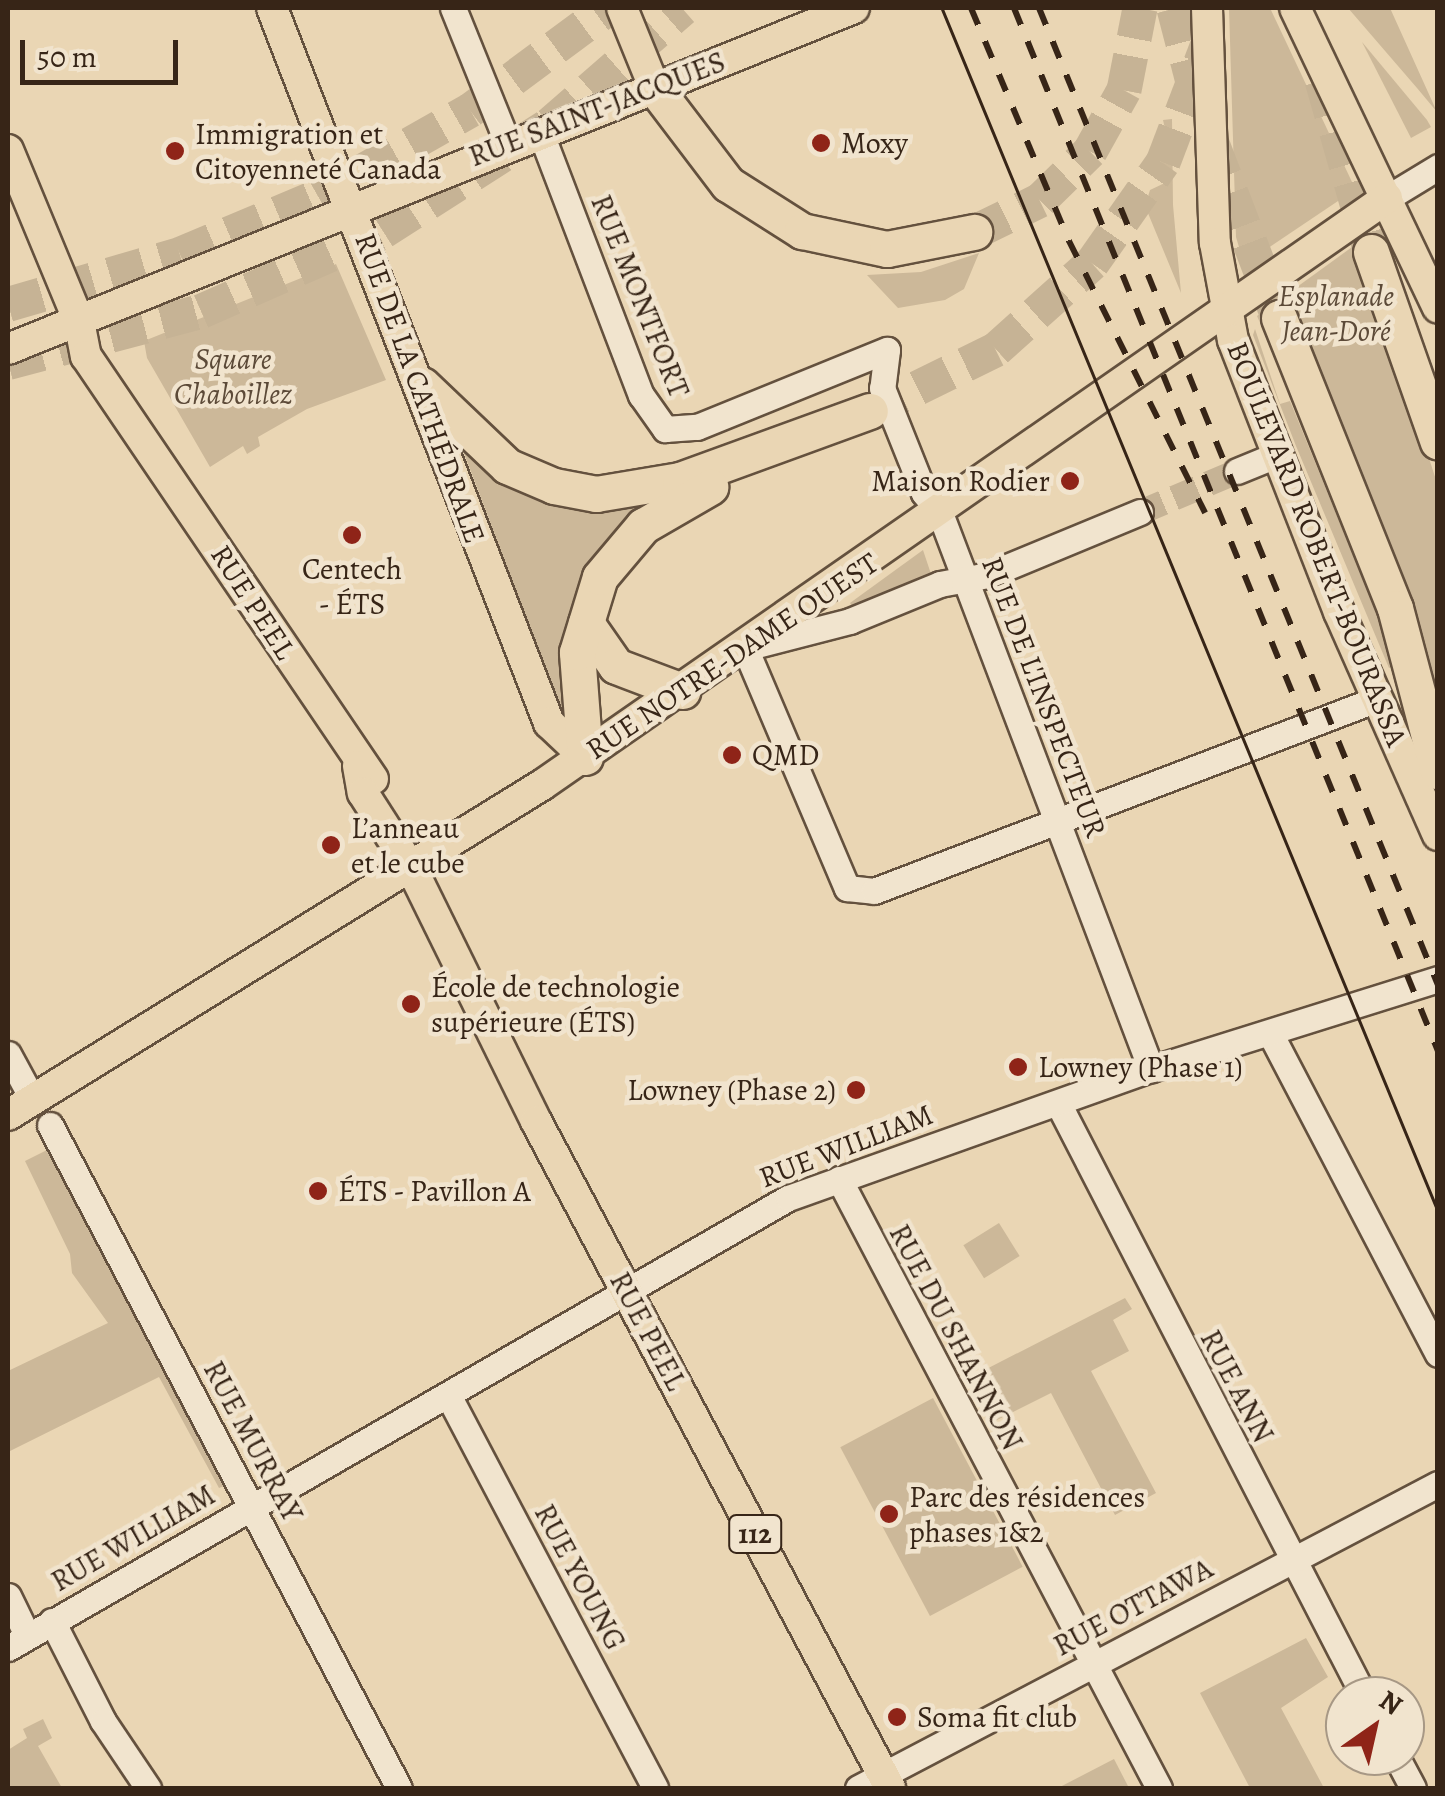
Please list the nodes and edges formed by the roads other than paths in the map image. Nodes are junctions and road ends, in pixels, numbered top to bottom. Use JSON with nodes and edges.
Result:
{"nodes":[{"id":1,"x":272,"y":8,"type":"edge"},
{"id":2,"x":453,"y":8,"type":"edge"},
{"id":3,"x":622,"y":8,"type":"edge"},
{"id":4,"x":854,"y":8,"type":"edge"},
{"id":5,"x":1207,"y":8,"type":"edge"},
{"id":6,"x":1295,"y":8,"type":"edge"},
{"id":7,"x":654,"y":87,"type":"junction"},
{"id":8,"x":540,"y":131,"type":"junction"},
{"id":9,"x":508,"y":144,"type":"junction"},
{"id":10,"x":8,"y":150,"type":"edge"},
{"id":11,"x":1438,"y":168,"type":"edge"},
{"id":12,"x":1387,"y":198,"type":"junction"},
{"id":13,"x":352,"y":206,"type":"junction"},
{"id":14,"x":974,"y":232,"type":"tunnel mouth"},
{"id":15,"x":1370,"y":252,"type":"tunnel mouth"},
{"id":16,"x":1438,"y":308,"type":"edge"},
{"id":17,"x":1227,"y":313,"type":"junction"},
{"id":18,"x":1280,"y":318,"type":"tunnel mouth"},
{"id":19,"x":78,"y":321,"type":"junction"},
{"id":20,"x":8,"y":349,"type":"edge"},
{"id":21,"x":887,"y":350,"type":"joint"},
{"id":22,"x":422,"y":385,"type":"junction"},
{"id":23,"x":870,"y":410,"type":"tunnel mouth"},
{"id":24,"x":835,"y":425,"type":"junction"},
{"id":25,"x":1438,"y":442,"type":"edge"},
{"id":26,"x":1276,"y":455,"type":"junction"},
{"id":27,"x":1237,"y":471,"type":"tunnel mouth"},
{"id":28,"x":940,"y":512,"type":"junction"},
{"id":29,"x":1140,"y":512,"type":"tunnel mouth"},
{"id":30,"x":965,"y":579,"type":"junction"},
{"id":31,"x":586,"y":623,"type":"junction"},
{"id":32,"x":744,"y":648,"type":"junction"},
{"id":33,"x":682,"y":691,"type":"junction"},
{"id":34,"x":1377,"y":699,"type":"junction"},
{"id":35,"x":584,"y":757,"type":"junction"},
{"id":36,"x":1438,"y":771,"type":"edge"},
{"id":37,"x":1058,"y":824,"type":"junction"},
{"id":38,"x":1438,"y":835,"type":"edge"},
{"id":39,"x":413,"y":871,"type":"junction"},
{"id":40,"x":1438,"y":978,"type":"edge"},
{"id":41,"x":1270,"y":1033,"type":"junction"},
{"id":42,"x":8,"y":1054,"type":"edge"},
{"id":43,"x":1151,"y":1070,"type":"junction"},
{"id":44,"x":1058,"y":1103,"type":"junction"},
{"id":45,"x":30,"y":1113,"type":"edge"},
{"id":46,"x":838,"y":1179,"type":"junction"},
{"id":47,"x":627,"y":1292,"type":"junction"},
{"id":48,"x":1438,"y":1354,"type":"edge"},
{"id":49,"x":448,"y":1395,"type":"junction"},
{"id":50,"x":1438,"y":1484,"type":"edge"},
{"id":51,"x":252,"y":1508,"type":"junction"},
{"id":52,"x":1291,"y":1560,"type":"junction"},
{"id":53,"x":8,"y":1596,"type":"edge"},
{"id":54,"x":52,"y":1621,"type":"junction"},
{"id":55,"x":18,"y":1642,"type":"edge"},
{"id":56,"x":1092,"y":1665,"type":"junction"},
{"id":57,"x":1353,"y":1676,"type":"edge"},
{"id":58,"x":877,"y":1784,"type":"edge"},
{"id":59,"x":148,"y":1788,"type":"edge"},
{"id":60,"x":399,"y":1788,"type":"edge"},
{"id":61,"x":655,"y":1788,"type":"edge"},
{"id":62,"x":1159,"y":1788,"type":"edge"}],
"edges":[{"from":1,"to":13,"type":"main road","name":"RUE DE LA CATHÉDRALE"},
{"from":2,"to":9,"type":"street"},
{"from":3,"to":7,"type":"main road"},
{"from":4,"to":7,"type":"main road","name":"RUE SAINT-JACQUES"},
{"from":5,"to":17,"type":"main road","name":"BOULEVARD ROBERT-BOURASSA"},
{"from":6,"to":12,"type":"main road"},
{"from":7,"to":8,"type":"main road","name":"RUE SAINT-JACQUES"},
{"from":7,"to":14,"type":"highway"},
{"from":8,"to":9,"type":"main road","name":"RUE SAINT-JACQUES"},
{"from":8,"to":21,"type":"street","name":"RUE MONTFORT"},
{"from":9,"to":13,"type":"main road","name":"RUE SAINT-JACQUES"},
{"from":10,"to":19,"type":"main road","name":"RUE PEEL","number":"112"},
{"from":11,"to":12,"type":"street","name":"RUE NOTRE-DAME OUEST"},
{"from":12,"to":16,"type":"main road"},
{"from":12,"to":17,"type":"main road","name":"RUE NOTRE-DAME OUEST"},
{"from":13,"to":19,"type":"main road","name":"RUE SAINT-JACQUES"},
{"from":13,"to":22,"type":"main road","name":"RUE DE LA CATHÉDRALE"},
{"from":15,"to":25,"type":"highway"},
{"from":17,"to":26,"type":"main road","name":"BOULEVARD ROBERT-BOURASSA"},
{"from":17,"to":28,"type":"main road","name":"RUE NOTRE-DAME OUEST"},
{"from":18,"to":36,"type":"highway"},
{"from":19,"to":20,"type":"main road","name":"RUE SAINT-JACQUES"},
{"from":19,"to":39,"type":"main road","name":"RUE PEEL","number":"112"},
{"from":21,"to":28,"type":"street","name":"RUE DE L'INSPECTEUR"},
{"from":22,"to":24,"type":"highway"},
{"from":22,"to":35,"type":"main road","name":"RUE DE LA CATHÉDRALE"},
{"from":23,"to":24,"type":"highway"},
{"from":24,"to":31,"type":"highway"},
{"from":26,"to":27,"type":"street"},
{"from":26,"to":34,"type":"main road","name":"BOULEVARD ROBERT-BOURASSA"},
{"from":28,"to":30,"type":"street","name":"RUE DE L'INSPECTEUR"},
{"from":28,"to":32,"type":"main road","name":"RUE NOTRE-DAME OUEST"},
{"from":29,"to":30,"type":"street"},
{"from":30,"to":32,"type":"street"},
{"from":30,"to":37,"type":"street","name":"RUE DE L'INSPECTEUR"},
{"from":31,"to":33,"type":"highway"},
{"from":31,"to":35,"type":"highway"},
{"from":32,"to":33,"type":"main road","name":"RUE NOTRE-DAME OUEST"},
{"from":32,"to":37,"type":"street"},
{"from":33,"to":35,"type":"main road","name":"RUE NOTRE-DAME OUEST"},
{"from":34,"to":37,"type":"street"},
{"from":34,"to":38,"type":"main road","name":"BOULEVARD ROBERT-BOURASSA"},
{"from":35,"to":39,"type":"main road","name":"RUE NOTRE-DAME OUEST"},
{"from":37,"to":43,"type":"street","name":"RUE DE L'INSPECTEUR"},
{"from":39,"to":45,"type":"main road","name":"RUE NOTRE-DAME OUEST"},
{"from":39,"to":47,"type":"main road","name":"RUE PEEL","number":"112"},
{"from":40,"to":41,"type":"street","name":"RUE WILLIAM"},
{"from":41,"to":43,"type":"street","name":"RUE WILLIAM"},
{"from":41,"to":48,"type":"street"},
{"from":42,"to":45,"type":"street","name":"RUE MURRAY"},
{"from":43,"to":44,"type":"street","name":"RUE WILLIAM"},
{"from":44,"to":46,"type":"street","name":"RUE WILLIAM"},
{"from":44,"to":52,"type":"street","name":"RUE ANN"},
{"from":45,"to":51,"type":"street","name":"RUE MURRAY"},
{"from":46,"to":47,"type":"street","name":"RUE WILLIAM"},
{"from":46,"to":56,"type":"street","name":"RUE DU SHANNON"},
{"from":47,"to":49,"type":"street","name":"RUE WILLIAM"},
{"from":47,"to":58,"type":"main road","name":"RUE PEEL","number":"112"},
{"from":49,"to":51,"type":"street","name":"RUE WILLIAM"},
{"from":49,"to":61,"type":"street","name":"RUE YOUNG"},
{"from":50,"to":52,"type":"street","name":"RUE OTTAWA"},
{"from":51,"to":54,"type":"street","name":"RUE WILLIAM"},
{"from":51,"to":60,"type":"street","name":"RUE MURRAY"},
{"from":52,"to":56,"type":"street","name":"RUE OTTAWA"},
{"from":52,"to":57,"type":"street","name":"RUE ANN"},
{"from":53,"to":55,"type":"street"},
{"from":54,"to":55,"type":"street","name":"RUE WILLIAM"},
{"from":54,"to":59,"type":"street"},
{"from":56,"to":58,"type":"street","name":"RUE OTTAWA"},
{"from":56,"to":62,"type":"street","name":"RUE DU SHANNON"}]}
